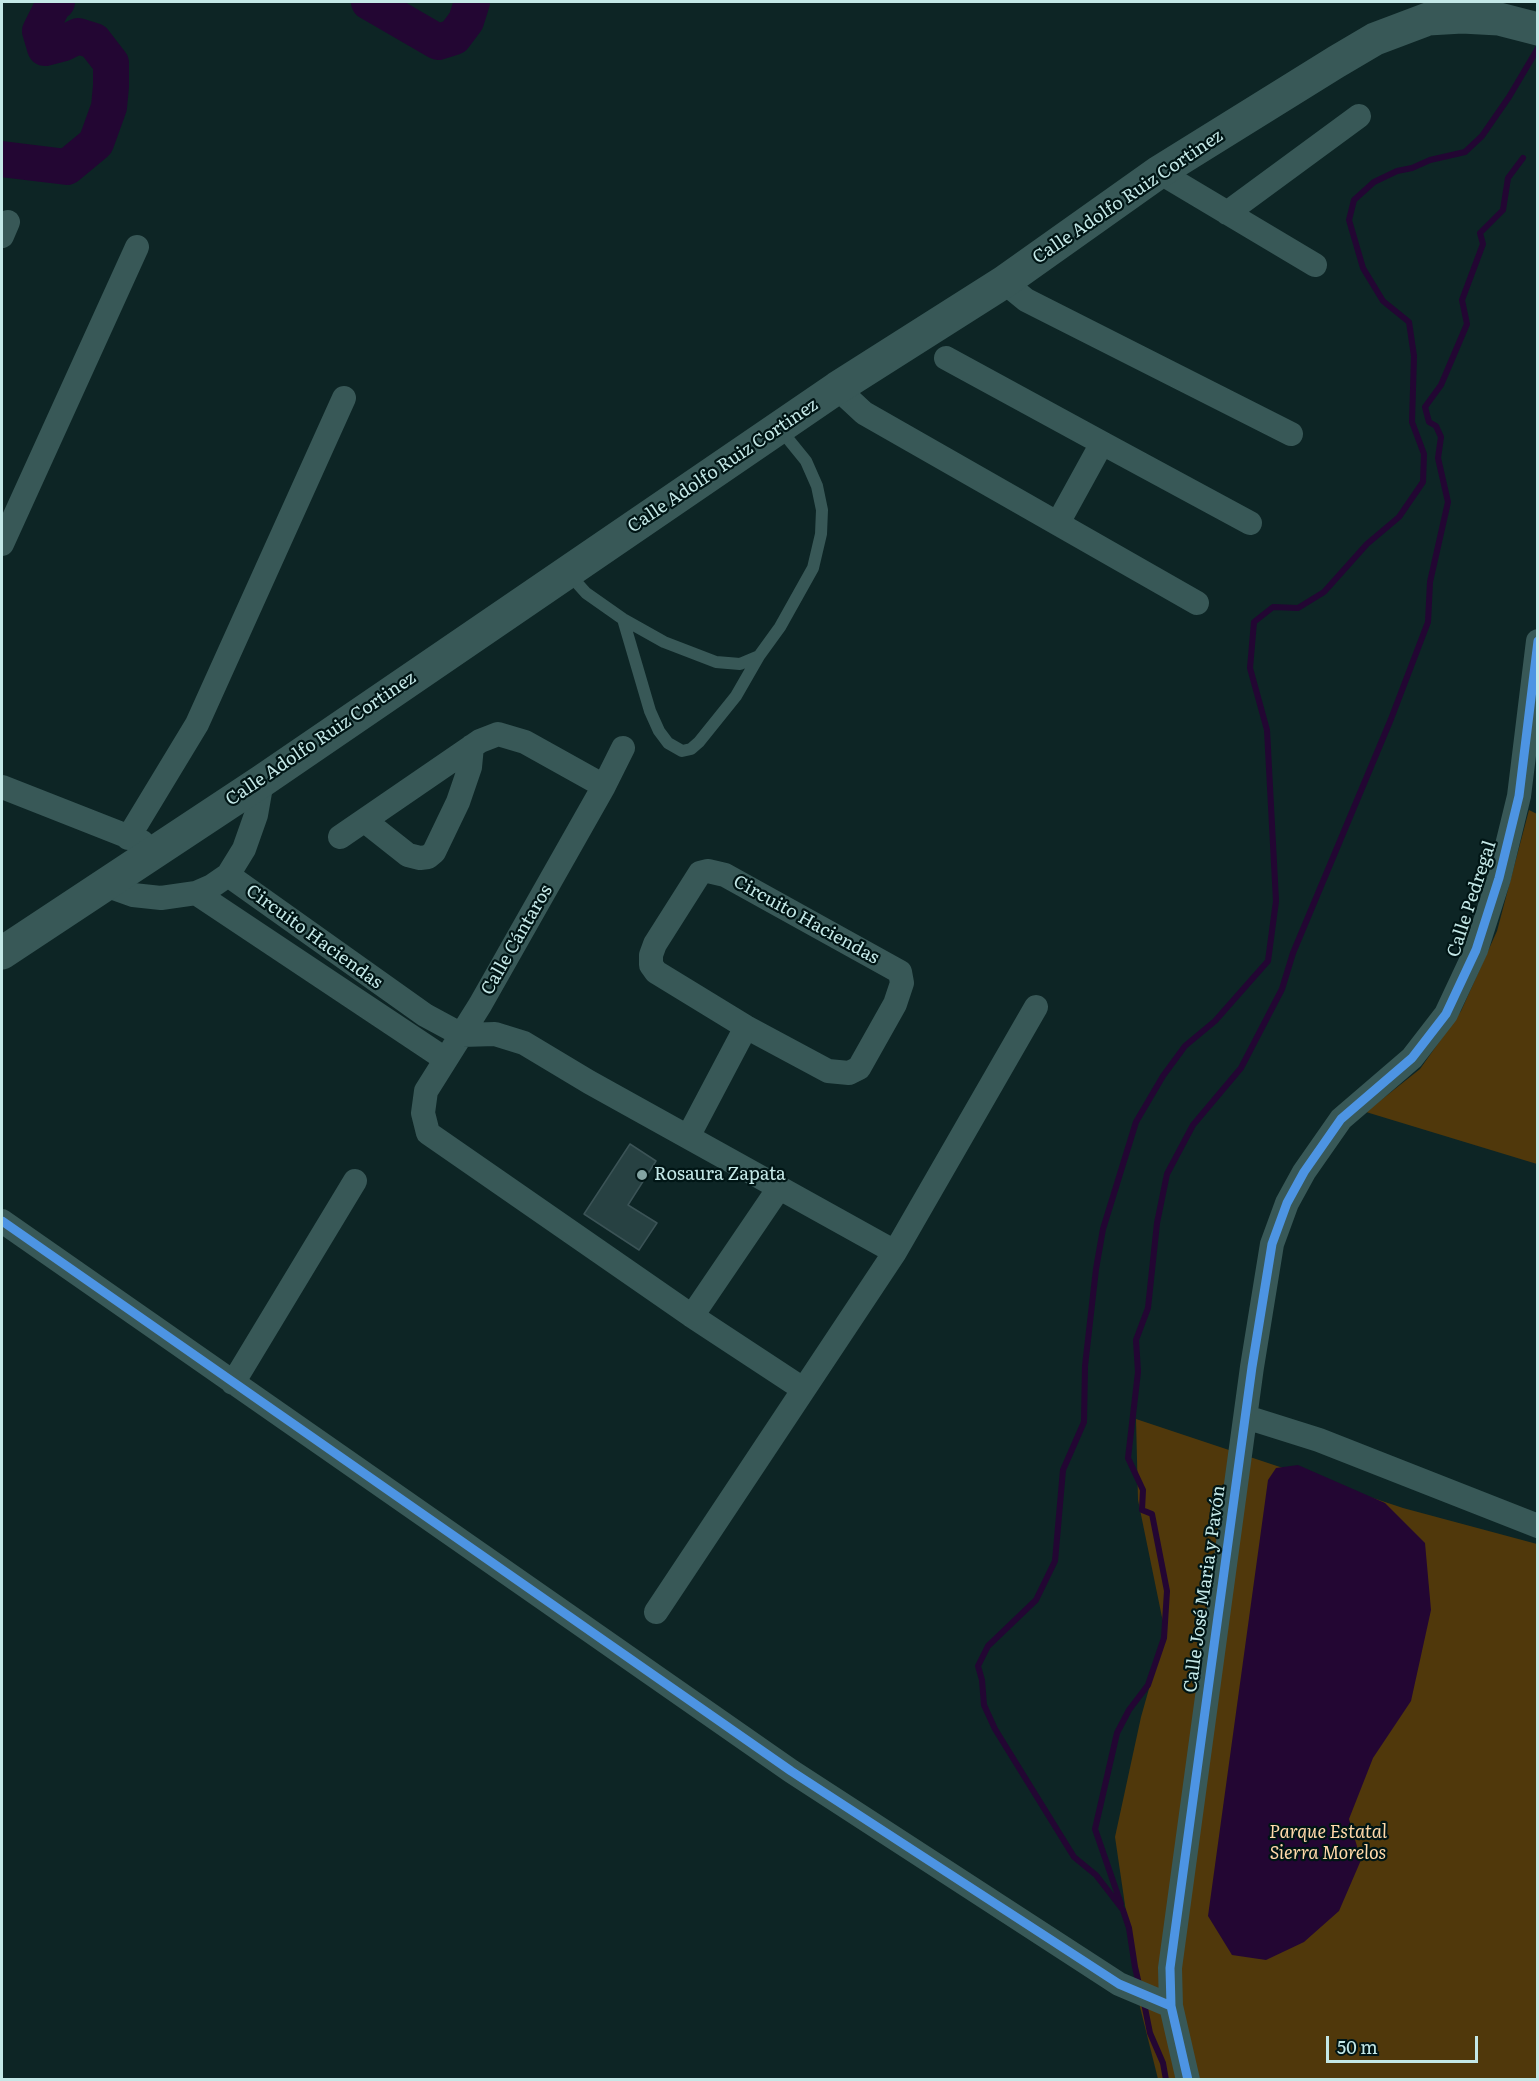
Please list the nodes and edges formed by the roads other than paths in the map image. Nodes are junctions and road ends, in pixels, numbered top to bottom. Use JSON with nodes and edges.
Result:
{"nodes":[{"id":1,"x":1466,"y":9,"type":"edge"},
{"id":2,"x":1538,"y":29,"type":"edge"},
{"id":3,"x":1359,"y":116,"type":"dead end"},
{"id":4,"x":1159,"y":172,"type":"junction"},
{"id":5,"x":1227,"y":213,"type":"junction"},
{"id":6,"x":137,"y":247,"type":"dead end"},
{"id":7,"x":1315,"y":265,"type":"dead end"},
{"id":8,"x":1004,"y":282,"type":"junction"},
{"id":9,"x":946,"y":358,"type":"dead end"},
{"id":10,"x":837,"y":388,"type":"junction"},
{"id":11,"x":344,"y":399,"type":"dead end"},
{"id":12,"x":779,"y":428,"type":"junction"},
{"id":13,"x":1291,"y":435,"type":"dead end"},
{"id":14,"x":1102,"y":443,"type":"junction"},
{"id":15,"x":1058,"y":523,"type":"junction"},
{"id":16,"x":1250,"y":523,"type":"dead end"},
{"id":17,"x":2,"y":544,"type":"edge"},
{"id":18,"x":567,"y":572,"type":"junction"},
{"id":19,"x":1197,"y":603,"type":"dead end"},
{"id":20,"x":623,"y":619,"type":"junction"},
{"id":21,"x":1538,"y":642,"type":"edge"},
{"id":22,"x":759,"y":656,"type":"junction"},
{"id":23,"x":472,"y":746,"type":"junction"},
{"id":24,"x":623,"y":748,"type":"dead end"},
{"id":25,"x":262,"y":781,"type":"junction"},
{"id":26,"x":604,"y":786,"type":"junction"},
{"id":27,"x":2,"y":787,"type":"edge"},
{"id":28,"x":365,"y":821,"type":"junction"},
{"id":29,"x":340,"y":837,"type":"dead end"},
{"id":30,"x":143,"y":843,"type":"junction"},
{"id":31,"x":228,"y":875,"type":"junction"},
{"id":32,"x":105,"y":885,"type":"junction"},
{"id":33,"x":196,"y":893,"type":"junction"},
{"id":34,"x":2,"y":953,"type":"edge"},
{"id":35,"x":1036,"y":1007,"type":"dead end"},
{"id":36,"x":746,"y":1027,"type":"junction"},
{"id":37,"x":462,"y":1035,"type":"junction"},
{"id":38,"x":446,"y":1059,"type":"junction"},
{"id":39,"x":1341,"y":1119,"type":"joint"},
{"id":40,"x":689,"y":1135,"type":"junction"},
{"id":41,"x":356,"y":1182,"type":"dead end"},
{"id":42,"x":778,"y":1188,"type":"junction"},
{"id":43,"x":2,"y":1221,"type":"edge"},
{"id":44,"x":895,"y":1252,"type":"junction"},
{"id":45,"x":692,"y":1316,"type":"junction"},
{"id":46,"x":232,"y":1383,"type":"junction"},
{"id":47,"x":803,"y":1389,"type":"junction"},
{"id":48,"x":1246,"y":1417,"type":"junction"},
{"id":49,"x":1538,"y":1526,"type":"edge"},
{"id":50,"x":656,"y":1612,"type":"dead end"},
{"id":51,"x":1162,"y":2003,"type":"junction"},
{"id":52,"x":1188,"y":2079,"type":"edge"}],
"edges":[{"from":1,"to":2,"type":"main road","name":"Calle Adolfo Ruiz Cortinez"},
{"from":1,"to":4,"type":"main road","name":"Calle Adolfo Ruiz Cortinez"},
{"from":3,"to":5,"type":"street"},
{"from":4,"to":5,"type":"street"},
{"from":4,"to":8,"type":"main road","name":"Calle Adolfo Ruiz Cortinez"},
{"from":5,"to":7,"type":"street"},
{"from":6,"to":17,"type":"street"},
{"from":8,"to":10,"type":"main road","name":"Calle Adolfo Ruiz Cortinez"},
{"from":8,"to":13,"type":"street"},
{"from":9,"to":14,"type":"street"},
{"from":10,"to":12,"type":"main road","name":"Calle Adolfo Ruiz Cortinez"},
{"from":10,"to":15,"type":"street"},
{"from":11,"to":30,"type":"street"},
{"from":12,"to":18,"type":"main road","name":"Calle Adolfo Ruiz Cortinez"},
{"from":12,"to":22,"type":"lane"},
{"from":14,"to":15,"type":"street"},
{"from":14,"to":16,"type":"street"},
{"from":15,"to":19,"type":"street"},
{"from":18,"to":20,"type":"lane"},
{"from":18,"to":25,"type":"main road","name":"Calle Adolfo Ruiz Cortinez"},
{"from":20,"to":22,"type":"lane"},
{"from":20,"to":22,"type":"lane"},
{"from":21,"to":39,"type":"street","name":"Calle Pedregal"},
{"from":23,"to":26,"type":"street"},
{"from":23,"to":28,"type":"street"},
{"from":23,"to":28,"type":"street"},
{"from":24,"to":26,"type":"street","name":"Calle Cántaros"},
{"from":25,"to":30,"type":"main road","name":"Calle Adolfo Ruiz Cortinez"},
{"from":25,"to":31,"type":"street"},
{"from":26,"to":37,"type":"street","name":"Calle Cántaros"},
{"from":27,"to":30,"type":"street"},
{"from":28,"to":29,"type":"street"},
{"from":30,"to":32,"type":"main road","name":"Calle Adolfo Ruiz Cortinez"},
{"from":31,"to":33,"type":"street"},
{"from":31,"to":37,"type":"street","name":"Circuito Haciendas"},
{"from":32,"to":33,"type":"street"},
{"from":32,"to":34,"type":"main road","name":"Calle Adolfo Ruiz Cortinez"},
{"from":33,"to":38,"type":"street","name":"Circuito Haciendas"},
{"from":35,"to":44,"type":"street"},
{"from":36,"to":36,"type":"street","name":"Circuito Haciendas"},
{"from":36,"to":40,"type":"street"},
{"from":37,"to":38,"type":"street","name":"Calle Cántaros"},
{"from":37,"to":40,"type":"street"},
{"from":38,"to":45,"type":"street","name":"Calle Cántaros"},
{"from":39,"to":48,"type":"street","name":"Calle José Maria y Pavón"},
{"from":40,"to":42,"type":"street"},
{"from":41,"to":46,"type":"street"},
{"from":42,"to":44,"type":"street"},
{"from":42,"to":45,"type":"street"},
{"from":43,"to":46,"type":"street"},
{"from":44,"to":47,"type":"street"},
{"from":45,"to":47,"type":"street"},
{"from":46,"to":51,"type":"street"},
{"from":47,"to":50,"type":"street"},
{"from":48,"to":49,"type":"street"},
{"from":48,"to":51,"type":"street","name":"Calle José Maria y Pavón"},
{"from":51,"to":52,"type":"street","name":"Calle José Maria y Pavón"}]}
